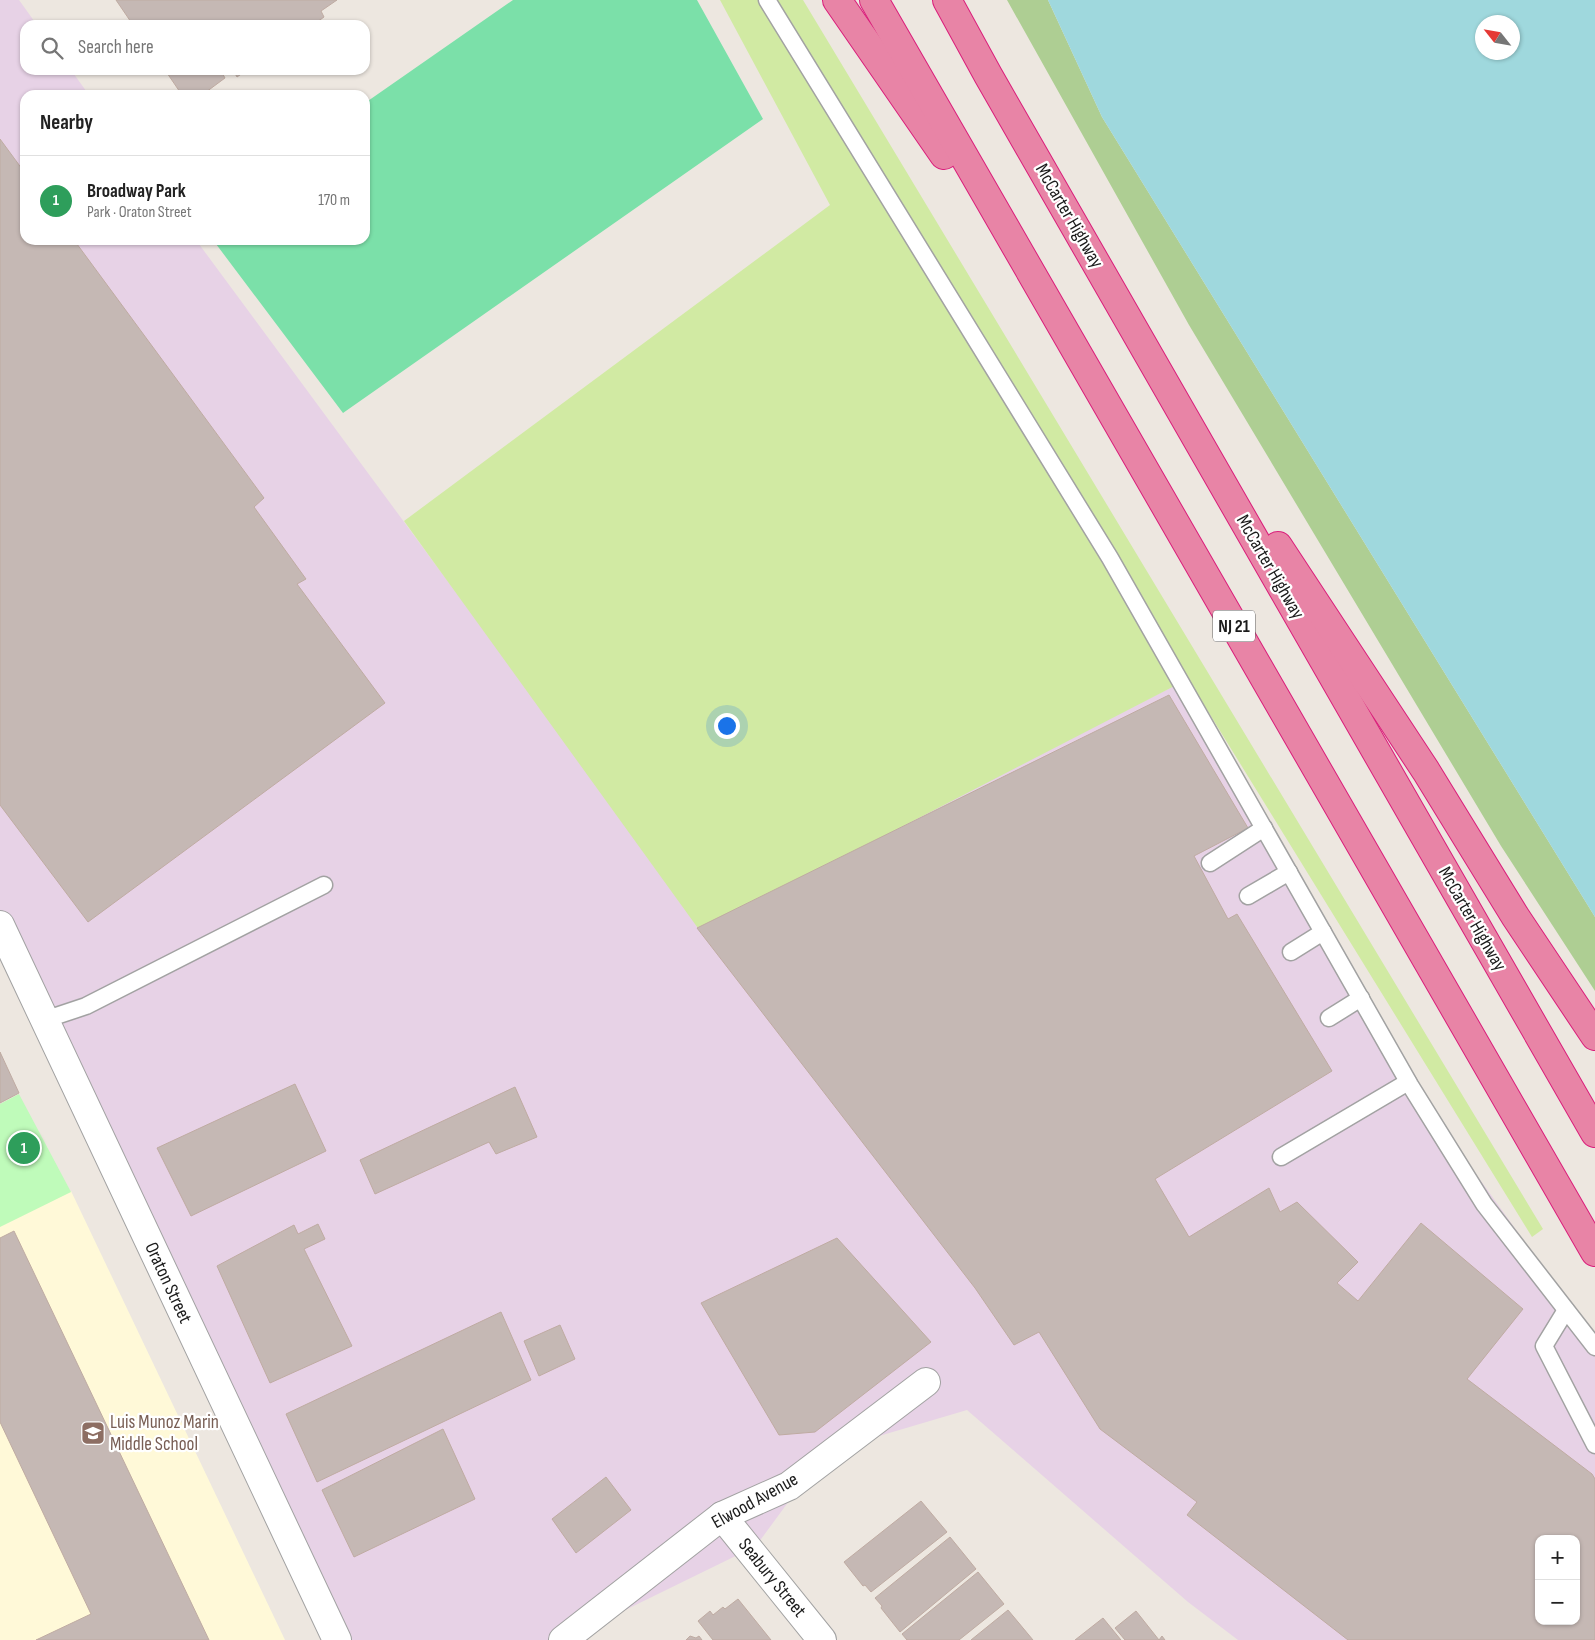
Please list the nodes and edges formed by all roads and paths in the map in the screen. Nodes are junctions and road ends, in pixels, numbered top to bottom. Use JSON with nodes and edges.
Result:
{"nodes":[{"id":1,"x":768,"y":0,"type":"edge"},
{"id":2,"x":837,"y":0,"type":"edge"},
{"id":3,"x":874,"y":0,"type":"edge"},
{"id":4,"x":947,"y":0,"type":"edge"},
{"id":5,"x":1052,"y":310,"type":"junction"},
{"id":6,"x":1135,"y":332,"type":"junction"},
{"id":7,"x":1264,"y":828,"type":"junction"},
{"id":8,"x":1210,"y":863,"type":"dead end"},
{"id":9,"x":1289,"y":872,"type":"junction"},
{"id":10,"x":324,"y":885,"type":"dead end"},
{"id":11,"x":1248,"y":896,"type":"dead end"},
{"id":12,"x":0,"y":925,"type":"edge"},
{"id":13,"x":1323,"y":932,"type":"junction"},
{"id":14,"x":1291,"y":952,"type":"dead end"},
{"id":15,"x":1361,"y":998,"type":"junction"},
{"id":16,"x":1329,"y":1018,"type":"dead end"},
{"id":17,"x":44,"y":1020,"type":"junction"},
{"id":18,"x":1595,"y":1036,"type":"edge"},
{"id":19,"x":1408,"y":1082,"type":"junction"},
{"id":20,"x":1595,"y":1134,"type":"edge"},
{"id":21,"x":1281,"y":1157,"type":"dead end"},
{"id":22,"x":1595,"y":1252,"type":"edge"},
{"id":23,"x":1566,"y":1310,"type":"junction"},
{"id":24,"x":1595,"y":1347,"type":"edge"},
{"id":25,"x":926,"y":1382,"type":"dead end"},
{"id":26,"x":1595,"y":1445,"type":"edge"},
{"id":27,"x":722,"y":1516,"type":"junction"},
{"id":28,"x":337,"y":1640,"type":"edge"},
{"id":29,"x":563,"y":1640,"type":"edge"},
{"id":30,"x":822,"y":1640,"type":"edge"}],
"edges":[{"from":1,"to":7,"type":"lane"},
{"from":2,"to":5,"type":"highway"},
{"from":3,"to":5,"type":"highway","number":"NJ 21"},
{"from":4,"to":6,"type":"highway","name":"McCarter Highway"},
{"from":5,"to":22,"type":"highway","number":"NJ 21"},
{"from":6,"to":18,"type":"highway"},
{"from":6,"to":20,"type":"highway","name":"McCarter Highway"},
{"from":7,"to":8,"type":"lane"},
{"from":7,"to":9,"type":"lane"},
{"from":9,"to":11,"type":"lane"},
{"from":9,"to":13,"type":"lane"},
{"from":10,"to":17,"type":"lane"},
{"from":12,"to":17,"type":"street","name":"Oraton Street"},
{"from":13,"to":14,"type":"lane"},
{"from":13,"to":15,"type":"lane"},
{"from":15,"to":16,"type":"lane"},
{"from":15,"to":19,"type":"lane"},
{"from":17,"to":28,"type":"street","name":"Oraton Street"},
{"from":19,"to":21,"type":"lane"},
{"from":19,"to":23,"type":"lane"},
{"from":23,"to":24,"type":"lane"},
{"from":23,"to":26,"type":"lane"},
{"from":25,"to":27,"type":"street","name":"Elwood Avenue"},
{"from":27,"to":29,"type":"street","name":"Elwood Avenue"},
{"from":27,"to":30,"type":"street","name":"Seabury Street"}]}
